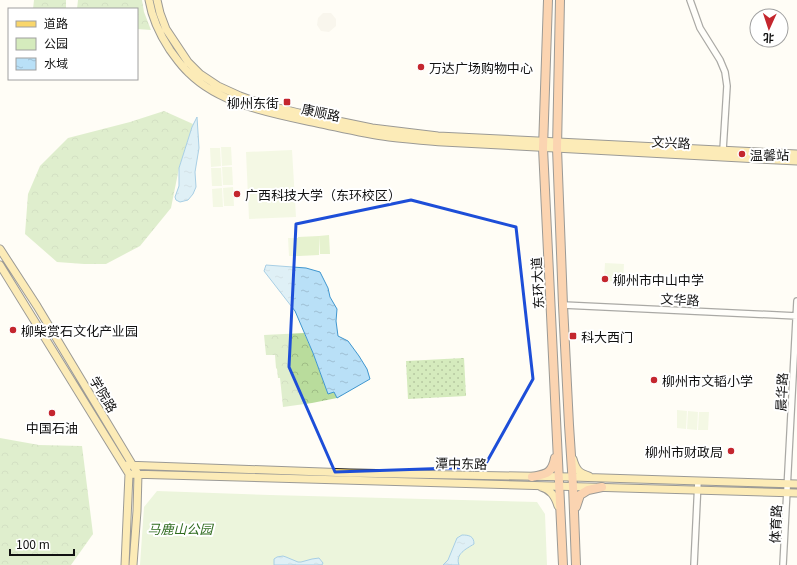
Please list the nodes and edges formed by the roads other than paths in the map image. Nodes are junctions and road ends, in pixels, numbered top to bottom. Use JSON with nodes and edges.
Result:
{"nodes":[{"id":1,"x":149,"y":0,"type":"edge"},
{"id":2,"x":157,"y":0,"type":"edge"},
{"id":3,"x":548,"y":0,"type":"edge"},
{"id":4,"x":560,"y":0,"type":"edge"},
{"id":5,"x":690,"y":0,"type":"edge"},
{"id":6,"x":543,"y":144,"type":"junction"},
{"id":7,"x":557,"y":145,"type":"junction"},
{"id":8,"x":723,"y":150,"type":"junction"},
{"id":9,"x":797,"y":154,"type":"edge"},
{"id":10,"x":797,"y":161,"type":"edge"},
{"id":11,"x":0,"y":249,"type":"edge"},
{"id":12,"x":0,"y":265,"type":"edge"},
{"id":13,"x":797,"y":301,"type":"edge"},
{"id":14,"x":563,"y":305,"type":"junction"},
{"id":15,"x":797,"y":316,"type":"edge"},
{"id":16,"x":557,"y":445,"type":"junction"},
{"id":17,"x":571,"y":453,"type":"junction"},
{"id":18,"x":124,"y":466,"type":"junction"},
{"id":19,"x":134,"y":466,"type":"junction"},
{"id":20,"x":129,"y":474,"type":"junction"},
{"id":21,"x":138,"y":474,"type":"junction"},
{"id":22,"x":558,"y":477,"type":"junction"},
{"id":23,"x":572,"y":477,"type":"junction"},
{"id":24,"x":601,"y":478,"type":"junction"},
{"id":25,"x":531,"y":481,"type":"junction"},
{"id":26,"x":698,"y":481,"type":"junction"},
{"id":27,"x":788,"y":484,"type":"junction"},
{"id":28,"x":797,"y":484,"type":"edge"},
{"id":29,"x":559,"y":486,"type":"junction"},
{"id":30,"x":573,"y":486,"type":"junction"},
{"id":31,"x":602,"y":487,"type":"junction"},
{"id":32,"x":697,"y":490,"type":"junction"},
{"id":33,"x":787,"y":492,"type":"junction"},
{"id":34,"x":797,"y":493,"type":"edge"},
{"id":35,"x":561,"y":515,"type":"junction"},
{"id":36,"x":574,"y":518,"type":"junction"},
{"id":37,"x":124,"y":565,"type":"edge"},
{"id":38,"x":133,"y":565,"type":"edge"},
{"id":39,"x":563,"y":565,"type":"edge"},
{"id":40,"x":576,"y":565,"type":"edge"},
{"id":41,"x":694,"y":565,"type":"edge"},
{"id":42,"x":783,"y":565,"type":"edge"}],
"edges":[{"from":1,"to":6,"type":"main road","name":"康顺路"},
{"from":2,"to":6,"type":"main road","name":"康顺路"},
{"from":3,"to":6,"type":"highway","name":"东环大道"},
{"from":4,"to":7,"type":"highway","name":"东环大道"},
{"from":5,"to":8,"type":"street"},
{"from":6,"to":7,"type":"main road","name":"文兴路"},
{"from":6,"to":16,"type":"highway","name":"东环大道"},
{"from":7,"to":8,"type":"main road","name":"文兴路"},
{"from":7,"to":10,"type":"main road","name":"文兴路"},
{"from":7,"to":14,"type":"highway","name":"东环大道"},
{"from":8,"to":9,"type":"main road","name":"文兴路"},
{"from":11,"to":19,"type":"main road","name":"学院路"},
{"from":12,"to":18,"type":"main road","name":"学院路"},
{"from":13,"to":15,"type":"street","name":"晨华路"},
{"from":14,"to":15,"type":"street","name":"文华路"},
{"from":14,"to":17,"type":"highway","name":"东环大道"},
{"from":15,"to":27,"type":"street","name":"晨华路"},
{"from":16,"to":22,"type":"highway","name":"东环大道"},
{"from":16,"to":25,"type":"highway"},
{"from":17,"to":23,"type":"highway","name":"东环大道"},
{"from":17,"to":24,"type":"main road"},
{"from":18,"to":19,"type":"main road","name":"潭中东路"},
{"from":18,"to":20,"type":"main road","name":"学院路"},
{"from":19,"to":21,"type":"main road","name":"学院路"},
{"from":19,"to":25,"type":"main road","name":"潭中东路"},
{"from":20,"to":21,"type":"main road","name":"潭中东路"},
{"from":20,"to":37,"type":"main road"},
{"from":21,"to":25,"type":"main road","name":"潭中东路"},
{"from":21,"to":38,"type":"main road","name":"学院路"},
{"from":22,"to":23,"type":"main road","name":"潭中东路"},
{"from":22,"to":25,"type":"main road","name":"潭中东路"},
{"from":22,"to":29,"type":"highway","name":"东环大道"},
{"from":23,"to":24,"type":"main road","name":"潭中东路"},
{"from":23,"to":30,"type":"highway","name":"东环大道"},
{"from":24,"to":26,"type":"main road","name":"潭中东路"},
{"from":25,"to":29,"type":"main road","name":"潭中东路"},
{"from":25,"to":35,"type":"main road"},
{"from":26,"to":27,"type":"main road","name":"潭中东路"},
{"from":26,"to":32,"type":"street"},
{"from":27,"to":28,"type":"main road","name":"潭中东路"},
{"from":27,"to":33,"type":"street","name":"体育路"},
{"from":29,"to":30,"type":"main road","name":"潭中东路"},
{"from":29,"to":35,"type":"highway","name":"东环大道"},
{"from":30,"to":31,"type":"main road","name":"潭中东路"},
{"from":30,"to":36,"type":"highway","name":"东环大道"},
{"from":31,"to":32,"type":"main road","name":"潭中东路"},
{"from":31,"to":36,"type":"highway"},
{"from":32,"to":33,"type":"main road","name":"潭中东路"},
{"from":32,"to":41,"type":"street"},
{"from":33,"to":34,"type":"main road","name":"潭中东路"},
{"from":33,"to":42,"type":"street","name":"体育路"},
{"from":35,"to":39,"type":"highway","name":"东环大道"},
{"from":36,"to":40,"type":"highway","name":"东环大道"}]}
